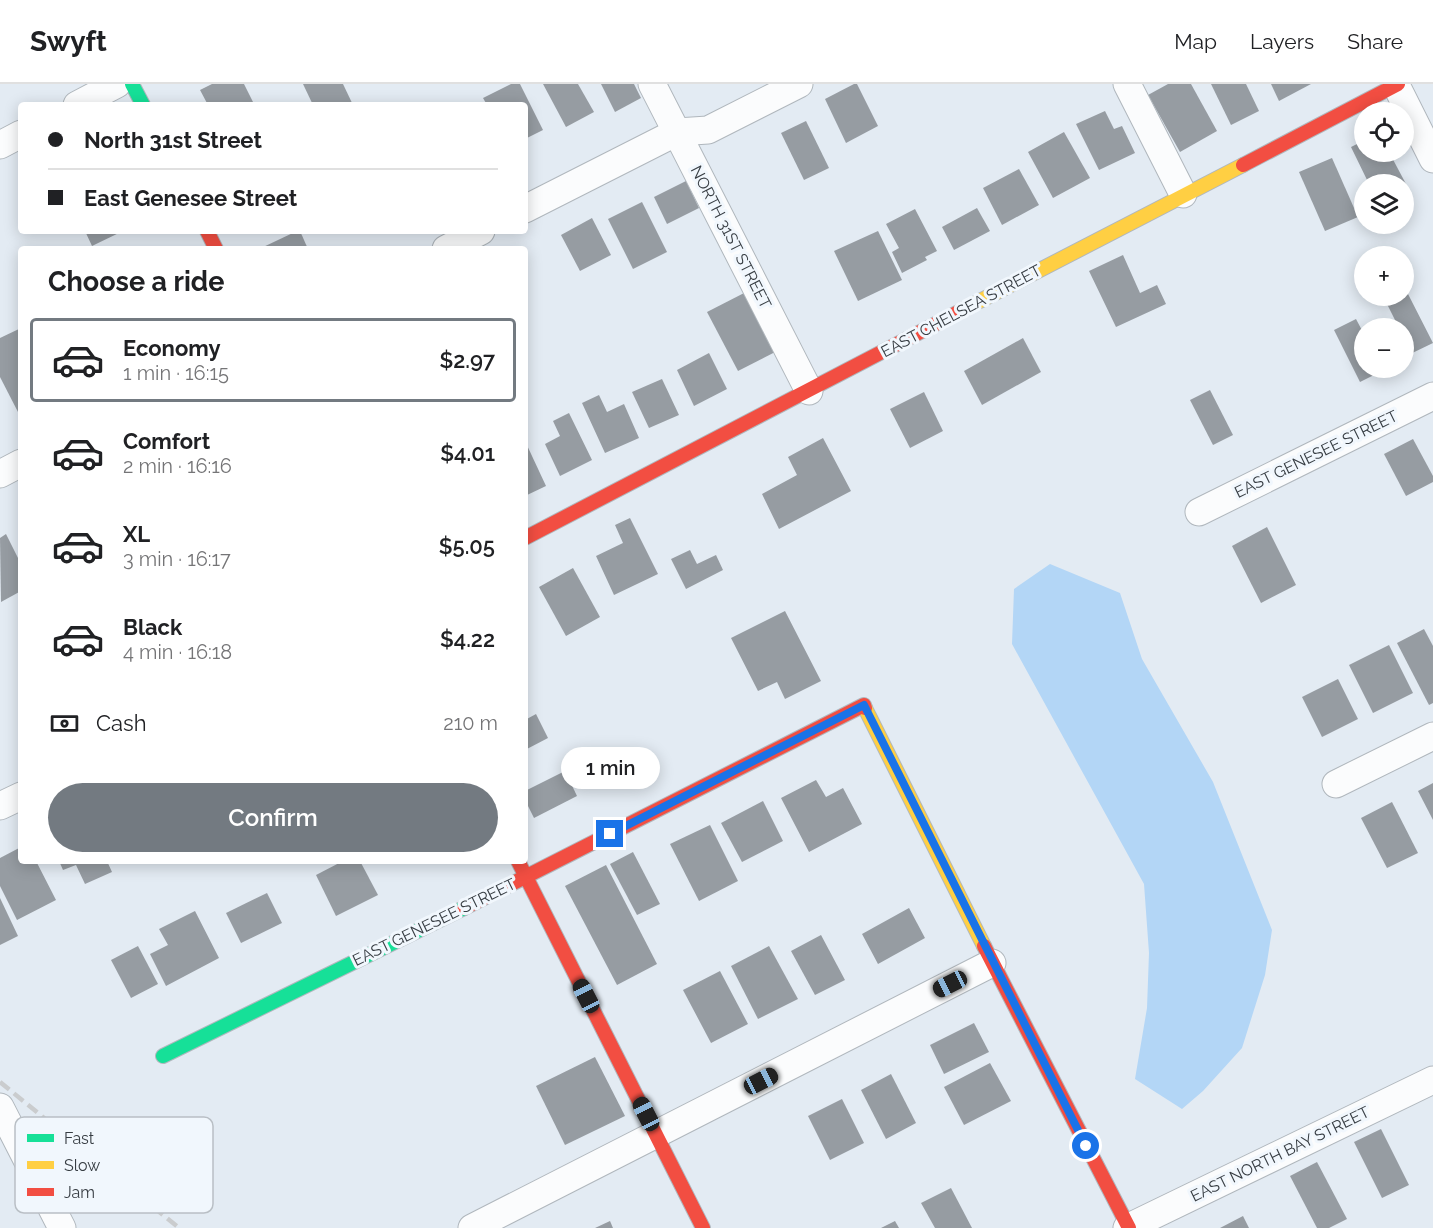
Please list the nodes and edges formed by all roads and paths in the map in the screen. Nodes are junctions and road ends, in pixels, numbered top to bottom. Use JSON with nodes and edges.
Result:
{"nodes":[{"id":1,"x":117,"y":84,"type":"edge"},
{"id":2,"x":132,"y":84,"type":"edge"},
{"id":3,"x":652,"y":84,"type":"edge"},
{"id":4,"x":799,"y":84,"type":"edge"},
{"id":5,"x":1127,"y":84,"type":"edge"},
{"id":6,"x":1397,"y":85,"type":"edge"},
{"id":7,"x":83,"y":102,"type":"edge"},
{"id":8,"x":141,"y":102,"type":"edge"},
{"id":9,"x":676,"y":132,"type":"junction"},
{"id":10,"x":18,"y":136,"type":"edge"},
{"id":11,"x":0,"y":145,"type":"edge"},
{"id":12,"x":1433,"y":159,"type":"edge"},
{"id":13,"x":1183,"y":194,"type":"junction"},
{"id":14,"x":528,"y":207,"type":"edge"},
{"id":15,"x":475,"y":234,"type":"edge"},
{"id":16,"x":452,"y":246,"type":"edge"},
{"id":17,"x":809,"y":391,"type":"junction"},
{"id":18,"x":1433,"y":396,"type":"edge"},
{"id":19,"x":18,"y":465,"type":"edge"},
{"id":20,"x":0,"y":474,"type":"edge"},
{"id":21,"x":1199,"y":512,"type":"dead end"},
{"id":22,"x":528,"y":536,"type":"edge"},
{"id":23,"x":1433,"y":736,"type":"edge"},
{"id":24,"x":1336,"y":784,"type":"dead end"},
{"id":25,"x":18,"y":797,"type":"edge"},
{"id":26,"x":0,"y":806,"type":"edge"},
{"id":27,"x":520,"y":864,"type":"edge"},
{"id":28,"x":526,"y":877,"type":"junction"},
{"id":29,"x":992,"y":963,"type":"junction"},
{"id":30,"x":163,"y":1056,"type":"dead end"},
{"id":31,"x":1433,"y":1080,"type":"edge"},
{"id":32,"x":3,"y":1121,"type":"edge"},
{"id":33,"x":656,"y":1134,"type":"junction"},
{"id":34,"x":15,"y":1143,"type":"edge"},
{"id":35,"x":54,"y":1213,"type":"edge"},
{"id":36,"x":62,"y":1228,"type":"edge"},
{"id":37,"x":472,"y":1228,"type":"edge"},
{"id":38,"x":703,"y":1228,"type":"edge"},
{"id":39,"x":1128,"y":1228,"type":"edge"}],
"edges":[{"from":1,"to":7,"type":"street"},
{"from":2,"to":8,"type":"street"},
{"from":3,"to":9,"type":"street","name":"NORTH 31ST STREET"},
{"from":4,"to":9,"type":"street"},
{"from":5,"to":13,"type":"street"},
{"from":6,"to":12,"type":"street"},
{"from":6,"to":13,"type":"street","name":"EAST CHELSEA STREET"},
{"from":9,"to":14,"type":"street"},
{"from":9,"to":17,"type":"street","name":"NORTH 31ST STREET"},
{"from":10,"to":11,"type":"street"},
{"from":13,"to":17,"type":"street","name":"EAST CHELSEA STREET"},
{"from":15,"to":16,"type":"street"},
{"from":17,"to":22,"type":"street","name":"EAST CHELSEA STREET"},
{"from":18,"to":21,"type":"street","name":"EAST GENESEE STREET"},
{"from":19,"to":20,"type":"street"},
{"from":23,"to":24,"type":"street"},
{"from":25,"to":26,"type":"street"},
{"from":27,"to":28,"type":"street"},
{"from":28,"to":29,"type":"street","name":"EAST GENESEE STREET"},
{"from":28,"to":30,"type":"street","name":"EAST GENESEE STREET"},
{"from":28,"to":33,"type":"street"},
{"from":29,"to":33,"type":"street"},
{"from":29,"to":39,"type":"street"},
{"from":31,"to":39,"type":"street","name":"EAST NORTH BAY STREET"},
{"from":32,"to":34,"type":"street"},
{"from":33,"to":37,"type":"street"},
{"from":33,"to":38,"type":"street"},
{"from":35,"to":36,"type":"street"}]}
